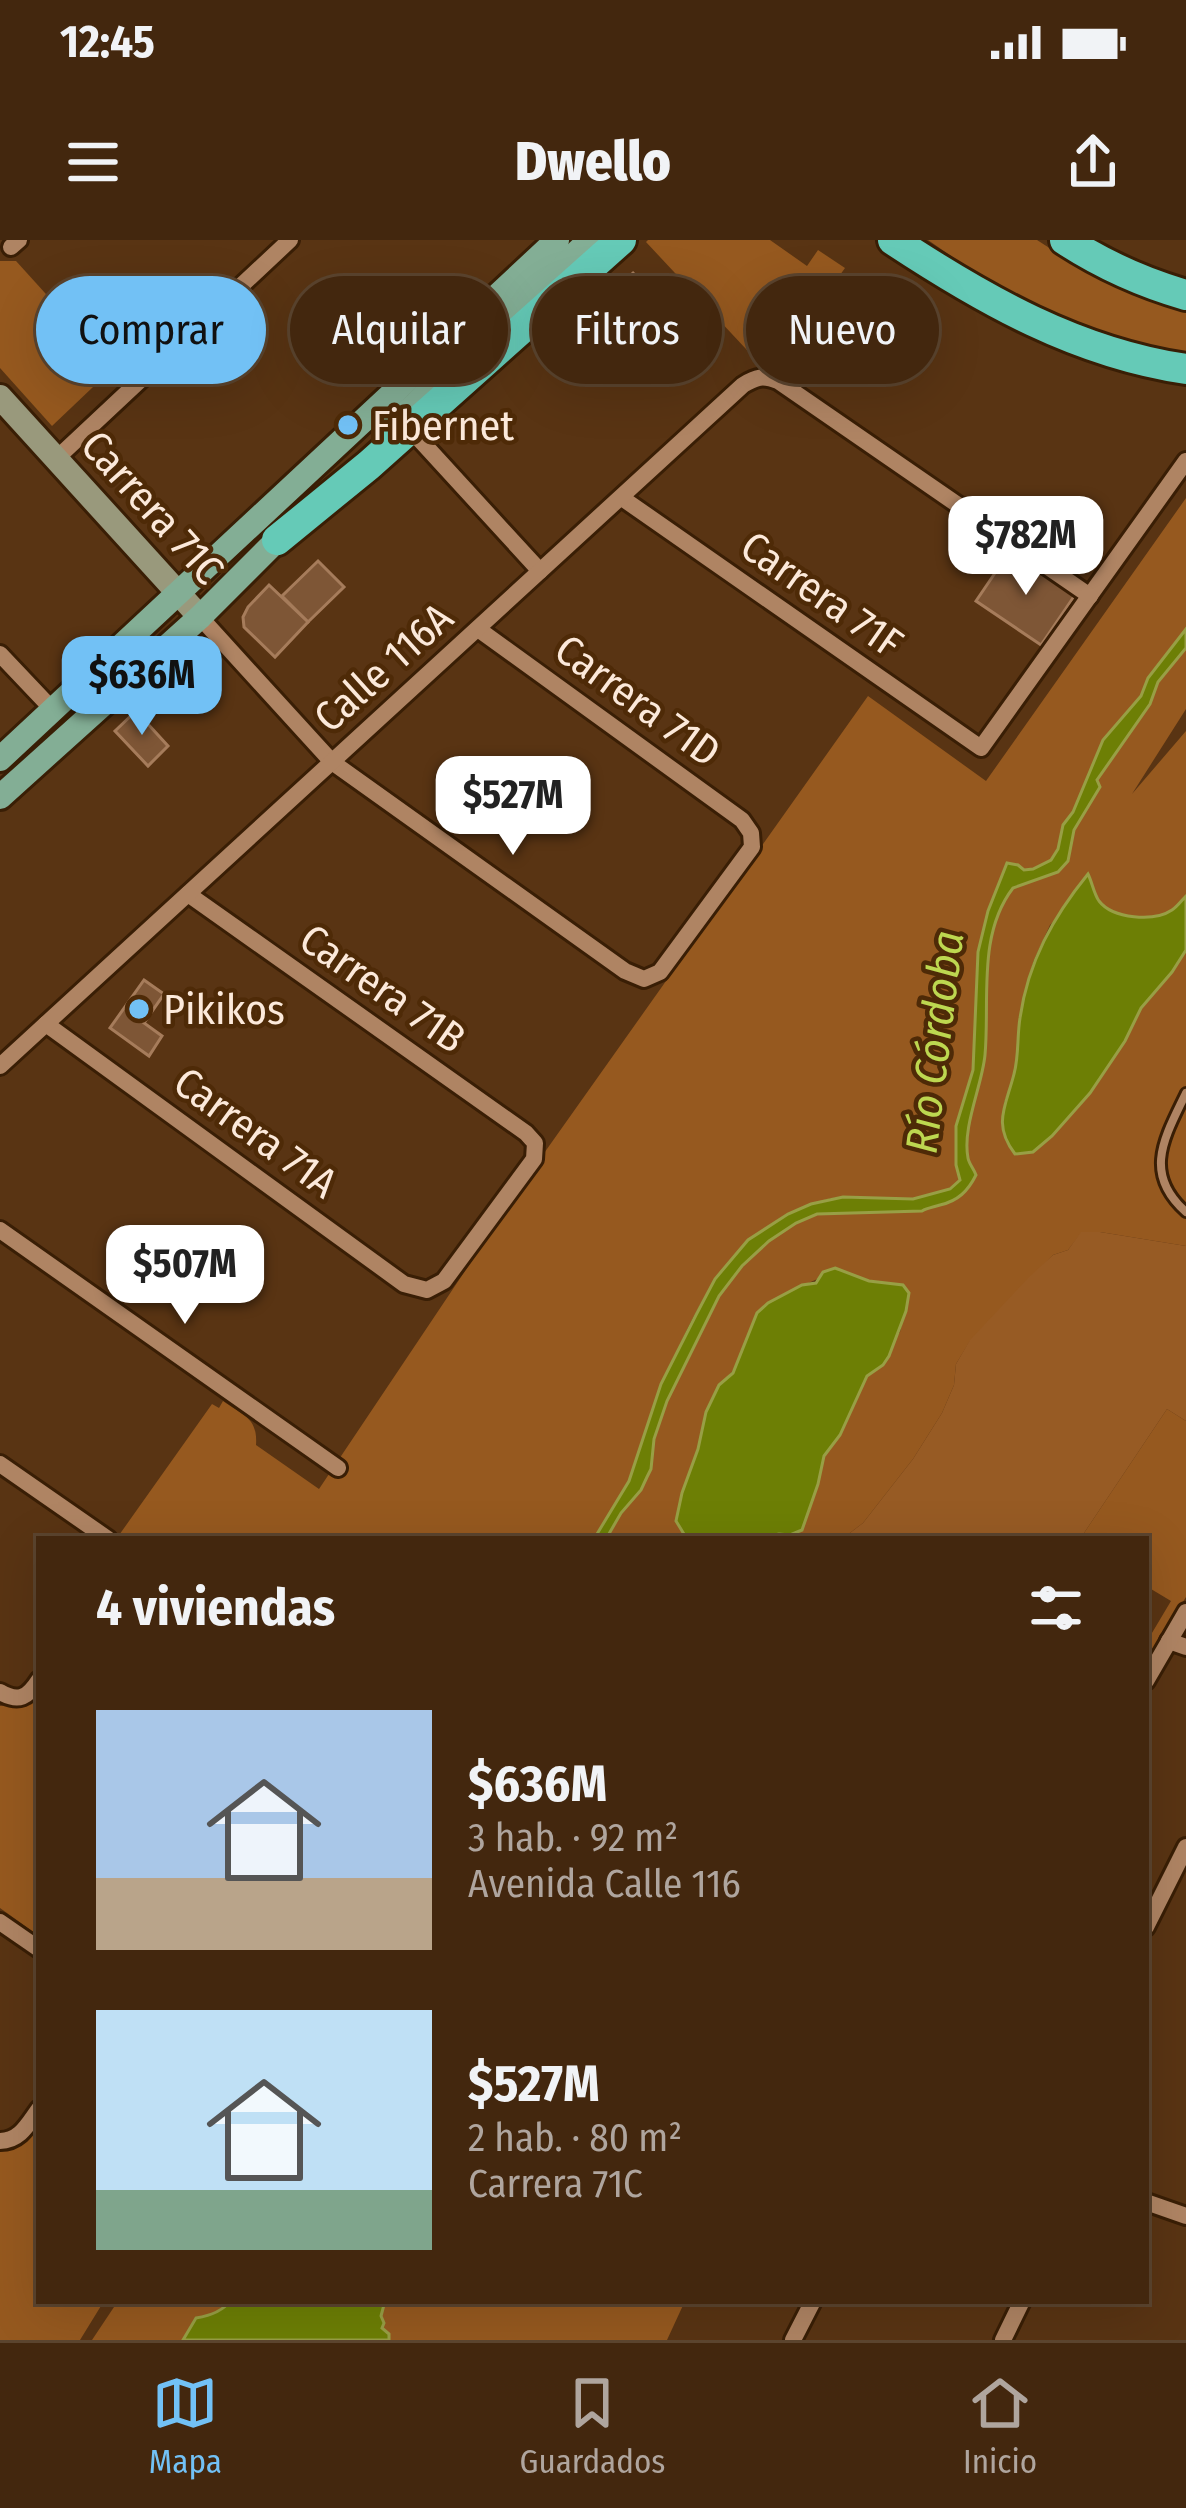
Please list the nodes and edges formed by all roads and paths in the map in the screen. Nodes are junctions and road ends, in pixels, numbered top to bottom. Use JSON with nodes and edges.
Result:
{"nodes":[{"id":1,"x":290,"y":240,"type":"edge"},
{"id":2,"x":556,"y":240,"type":"edge"},
{"id":3,"x":590,"y":240,"type":"edge"},
{"id":4,"x":621,"y":240,"type":"edge"},
{"id":5,"x":893,"y":240,"type":"edge"},
{"id":6,"x":1065,"y":240,"type":"edge"},
{"id":7,"x":1186,"y":295,"type":"edge"},
{"id":8,"x":1186,"y":369,"type":"edge"},
{"id":9,"x":0,"y":397,"type":"edge"},
{"id":10,"x":410,"y":428,"type":"junction"},
{"id":11,"x":56,"y":458,"type":"junction"},
{"id":12,"x":1186,"y":460,"type":"edge"},
{"id":13,"x":622,"y":498,"type":"junction"},
{"id":14,"x":277,"y":540,"type":"junction"},
{"id":15,"x":540,"y":571,"type":"junction"},
{"id":16,"x":179,"y":594,"type":"junction"},
{"id":17,"x":1090,"y":596,"type":"junction"},
{"id":18,"x":200,"y":616,"type":"junction"},
{"id":19,"x":478,"y":629,"type":"junction"},
{"id":20,"x":0,"y":654,"type":"edge"},
{"id":21,"x":53,"y":710,"type":"junction"},
{"id":22,"x":0,"y":759,"type":"edge"},
{"id":23,"x":332,"y":762,"type":"junction"},
{"id":24,"x":0,"y":797,"type":"edge"},
{"id":25,"x":188,"y":894,"type":"junction"},
{"id":26,"x":644,"y":979,"type":"joint"},
{"id":27,"x":46,"y":1024,"type":"junction"},
{"id":28,"x":0,"y":1066,"type":"edge"},
{"id":29,"x":1186,"y":1093,"type":"edge"},
{"id":30,"x":1186,"y":1212,"type":"edge"},
{"id":31,"x":3,"y":1239,"type":"edge"},
{"id":32,"x":427,"y":1290,"type":"joint"},
{"id":33,"x":0,"y":1464,"type":"edge"},
{"id":34,"x":338,"y":1468,"type":"dead end"},
{"id":35,"x":104,"y":1536,"type":"edge"},
{"id":36,"x":1186,"y":1612,"type":"edge"},
{"id":37,"x":1177,"y":1644,"type":"edge"},
{"id":38,"x":1149,"y":1677,"type":"edge"},
{"id":39,"x":36,"y":1685,"type":"edge"},
{"id":40,"x":0,"y":1692,"type":"edge"},
{"id":41,"x":1186,"y":1847,"type":"edge"},
{"id":42,"x":1149,"y":1921,"type":"edge"},
{"id":43,"x":0,"y":1922,"type":"edge"},
{"id":44,"x":36,"y":1947,"type":"edge"},
{"id":45,"x":36,"y":2113,"type":"edge"},
{"id":46,"x":6,"y":2141,"type":"edge"},
{"id":47,"x":1149,"y":2203,"type":"edge"},
{"id":48,"x":1186,"y":2216,"type":"edge"},
{"id":49,"x":812,"y":2304,"type":"edge"},
{"id":50,"x":1021,"y":2304,"type":"edge"},
{"id":51,"x":794,"y":2340,"type":"edge"},
{"id":52,"x":1003,"y":2340,"type":"edge"}],
"edges":[{"from":1,"to":11,"type":"street"},
{"from":2,"to":16,"type":"main road"},
{"from":3,"to":14,"type":"main road"},
{"from":4,"to":10,"type":"highway"},
{"from":5,"to":8,"type":"highway"},
{"from":6,"to":7,"type":"highway"},
{"from":9,"to":11,"type":"street","name":"Carrera 71C"},
{"from":10,"to":14,"type":"highway"},
{"from":10,"to":15,"type":"street"},
{"from":11,"to":16,"type":"street","name":"Carrera 71C"},
{"from":12,"to":17,"type":"street"},
{"from":13,"to":15,"type":"street","name":"Calle 116A"},
{"from":13,"to":17,"type":"street","name":"Calle 116A"},
{"from":13,"to":17,"type":"street","name":"Carrera 71F"},
{"from":14,"to":18,"type":"main road"},
{"from":15,"to":19,"type":"street","name":"Calle 116A"},
{"from":16,"to":18,"type":"street","name":"Carrera 71C"},
{"from":16,"to":21,"type":"main road"},
{"from":18,"to":23,"type":"street","name":"Carrera 71C"},
{"from":18,"to":24,"type":"main road"},
{"from":19,"to":23,"type":"street","name":"Calle 116A"},
{"from":19,"to":26,"type":"street","name":"Carrera 71D"},
{"from":20,"to":21,"type":"street"},
{"from":21,"to":22,"type":"main road"},
{"from":23,"to":25,"type":"street","name":"Calle 116A"},
{"from":23,"to":26,"type":"street","name":"Carrera 71C"},
{"from":25,"to":27,"type":"street","name":"Calle 116A"},
{"from":25,"to":32,"type":"street","name":"Carrera 71B"},
{"from":27,"to":28,"type":"street","name":"Calle 116A"},
{"from":27,"to":32,"type":"street","name":"Carrera 71A"},
{"from":29,"to":30,"type":"lane"},
{"from":31,"to":34,"type":"street"},
{"from":33,"to":35,"type":"street"},
{"from":36,"to":37,"type":"street"},
{"from":37,"to":38,"type":"street"},
{"from":39,"to":40,"type":"street"},
{"from":41,"to":42,"type":"street"},
{"from":43,"to":44,"type":"street"},
{"from":45,"to":46,"type":"street"},
{"from":47,"to":48,"type":"street"},
{"from":49,"to":51,"type":"street"},
{"from":50,"to":52,"type":"street"}]}
